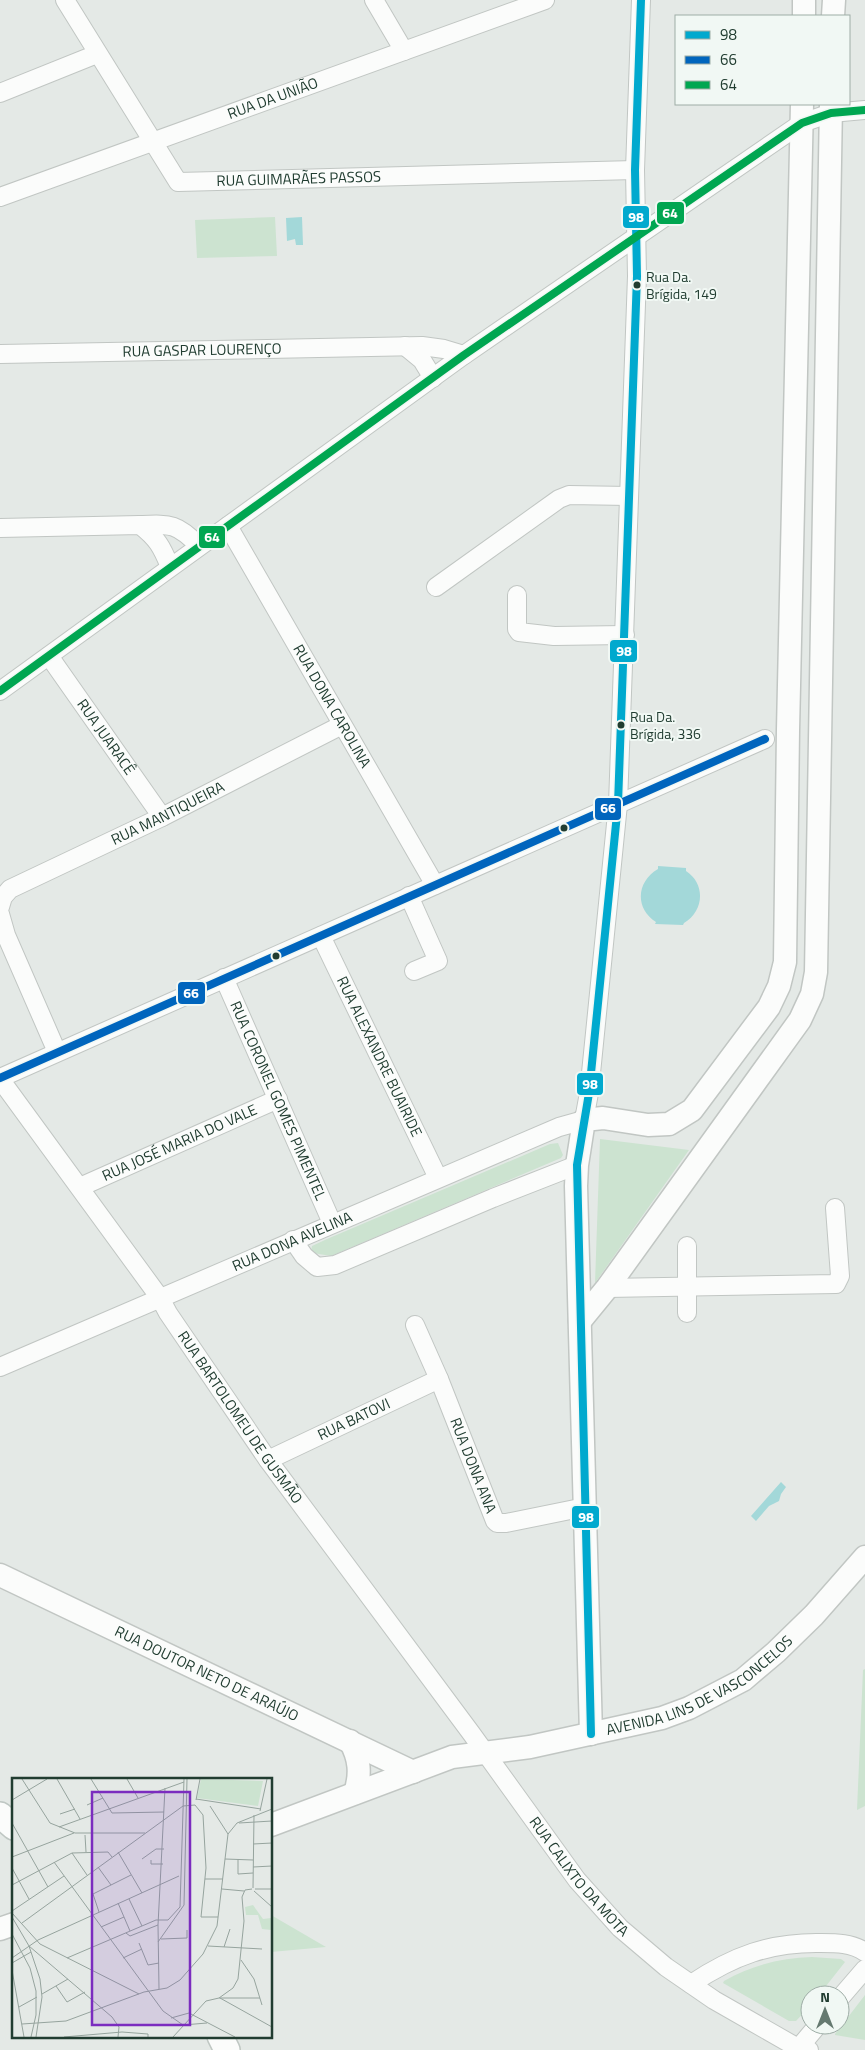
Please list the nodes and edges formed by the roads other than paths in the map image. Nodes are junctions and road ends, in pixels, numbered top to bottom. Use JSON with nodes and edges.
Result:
{"nodes":[{"id":1,"x":65,"y":0,"type":"edge"},
{"id":2,"x":374,"y":0,"type":"edge"},
{"id":3,"x":545,"y":0,"type":"edge"},
{"id":4,"x":640,"y":0,"type":"edge"},
{"id":5,"x":804,"y":0,"type":"edge"},
{"id":6,"x":834,"y":0,"type":"edge"},
{"id":7,"x":804,"y":15,"type":"edge"},
{"id":8,"x":833,"y":15,"type":"edge"},
{"id":9,"x":404,"y":51,"type":"junction"},
{"id":10,"x":97,"y":54,"type":"junction"},
{"id":11,"x":0,"y":93,"type":"edge"},
{"id":12,"x":831,"y":108,"type":"edge"},
{"id":13,"x":865,"y":110,"type":"edge"},
{"id":14,"x":802,"y":113,"type":"edge"},
{"id":15,"x":153,"y":141,"type":"junction"},
{"id":16,"x":635,"y":170,"type":"junction"},
{"id":17,"x":0,"y":197,"type":"edge"},
{"id":18,"x":635,"y":237,"type":"junction"},
{"id":19,"x":405,"y":346,"type":"junction"},
{"id":20,"x":0,"y":354,"type":"edge"},
{"id":21,"x":464,"y":355,"type":"junction"},
{"id":22,"x":433,"y":378,"type":"junction"},
{"id":23,"x":629,"y":496,"type":"junction"},
{"id":24,"x":140,"y":525,"type":"junction"},
{"id":25,"x":228,"y":526,"type":"junction"},
{"id":26,"x":0,"y":528,"type":"edge"},
{"id":27,"x":199,"y":546,"type":"junction"},
{"id":28,"x":170,"y":567,"type":"junction"},
{"id":29,"x":436,"y":587,"type":"dead end"},
{"id":30,"x":517,"y":596,"type":"dead end"},
{"id":31,"x":625,"y":635,"type":"junction"},
{"id":32,"x":49,"y":656,"type":"junction"},
{"id":33,"x":0,"y":691,"type":"edge"},
{"id":34,"x":342,"y":725,"type":"junction"},
{"id":35,"x":765,"y":739,"type":"dead end"},
{"id":36,"x":618,"y":804,"type":"junction"},
{"id":37,"x":162,"y":817,"type":"junction"},
{"id":38,"x":435,"y":885,"type":"junction"},
{"id":39,"x":409,"y":896,"type":"junction"},
{"id":40,"x":0,"y":907,"type":"edge"},
{"id":41,"x":0,"y":914,"type":"edge"},
{"id":42,"x":321,"y":936,"type":"junction"},
{"id":43,"x":414,"y":971,"type":"dead end"},
{"id":44,"x":224,"y":978,"type":"junction"},
{"id":45,"x":57,"y":1052,"type":"junction"},
{"id":46,"x":0,"y":1078,"type":"edge"},
{"id":47,"x":278,"y":1099,"type":"junction"},
{"id":48,"x":584,"y":1120,"type":"junction"},
{"id":49,"x":577,"y":1165,"type":"junction"},
{"id":50,"x":438,"y":1178,"type":"junction"},
{"id":51,"x":80,"y":1187,"type":"junction"},
{"id":52,"x":835,"y":1208,"type":"dead end"},
{"id":53,"x":332,"y":1223,"type":"junction"},
{"id":54,"x":293,"y":1240,"type":"junction"},
{"id":55,"x":687,"y":1246,"type":"dead end"},
{"id":56,"x":687,"y":1287,"type":"junction"},
{"id":57,"x":607,"y":1288,"type":"junction"},
{"id":58,"x":160,"y":1298,"type":"junction"},
{"id":59,"x":687,"y":1313,"type":"dead end"},
{"id":60,"x":580,"y":1321,"type":"junction"},
{"id":61,"x":415,"y":1325,"type":"dead end"},
{"id":62,"x":0,"y":1367,"type":"edge"},
{"id":63,"x":439,"y":1379,"type":"junction"},
{"id":64,"x":268,"y":1460,"type":"junction"},
{"id":65,"x":585,"y":1507,"type":"junction"},
{"id":66,"x":865,"y":1556,"type":"edge"},
{"id":67,"x":0,"y":1575,"type":"edge"},
{"id":68,"x":591,"y":1734,"type":"junction"},
{"id":69,"x":350,"y":1741,"type":"junction"},
{"id":70,"x":485,"y":1753,"type":"junction"},
{"id":71,"x":412,"y":1772,"type":"junction"},
{"id":72,"x":355,"y":1793,"type":"junction"},
{"id":73,"x":0,"y":1815,"type":"edge"},
{"id":74,"x":12,"y":1825,"type":"edge"},
{"id":75,"x":272,"y":1825,"type":"edge"},
{"id":76,"x":12,"y":1925,"type":"edge"},
{"id":77,"x":0,"y":1929,"type":"edge"},
{"id":78,"x":865,"y":1952,"type":"edge"},
{"id":79,"x":865,"y":1969,"type":"edge"},
{"id":80,"x":691,"y":1984,"type":"junction"},
{"id":81,"x":850,"y":1986,"type":"edge"},
{"id":82,"x":811,"y":2035,"type":"edge"},
{"id":83,"x":221,"y":2038,"type":"edge"},
{"id":84,"x":801,"y":2049,"type":"edge"},
{"id":85,"x":227,"y":2050,"type":"edge"}],
"edges":[{"from":1,"to":10,"type":"street","name":"RUA GUIMARÃES PASSOS"},
{"from":2,"to":9,"type":"street"},
{"from":3,"to":9,"type":"street","name":"RUA DA UNIÃO"},
{"from":4,"to":16,"type":"street"},
{"from":5,"to":7,"type":"street"},
{"from":6,"to":8,"type":"street"},
{"from":9,"to":15,"type":"street","name":"RUA DA UNIÃO"},
{"from":10,"to":11,"type":"street"},
{"from":10,"to":15,"type":"street","name":"RUA GUIMARÃES PASSOS"},
{"from":12,"to":13,"type":"street"},
{"from":12,"to":14,"type":"street"},
{"from":12,"to":57,"type":"street"},
{"from":14,"to":18,"type":"street"},
{"from":14,"to":48,"type":"street"},
{"from":15,"to":16,"type":"street","name":"RUA GUIMARÃES PASSOS"},
{"from":15,"to":17,"type":"street","name":"RUA DA UNIÃO"},
{"from":16,"to":18,"type":"street"},
{"from":18,"to":21,"type":"street"},
{"from":18,"to":23,"type":"street"},
{"from":19,"to":20,"type":"street","name":"RUA GASPAR LOURENÇO"},
{"from":19,"to":21,"type":"street","name":"RUA GASPAR LOURENÇO"},
{"from":19,"to":22,"type":"street"},
{"from":21,"to":22,"type":"street"},
{"from":22,"to":25,"type":"street"},
{"from":23,"to":29,"type":"street"},
{"from":23,"to":31,"type":"street"},
{"from":24,"to":26,"type":"street"},
{"from":24,"to":27,"type":"street"},
{"from":24,"to":28,"type":"street"},
{"from":25,"to":27,"type":"street"},
{"from":25,"to":34,"type":"street","name":"RUA DONA CAROLINA"},
{"from":27,"to":28,"type":"street"},
{"from":28,"to":32,"type":"street"},
{"from":30,"to":31,"type":"street"},
{"from":31,"to":36,"type":"street"},
{"from":32,"to":33,"type":"street"},
{"from":32,"to":37,"type":"street","name":"RUA JUARACÊ"},
{"from":34,"to":37,"type":"street","name":"RUA MANTIQUEIRA"},
{"from":34,"to":38,"type":"street","name":"RUA DONA CAROLINA"},
{"from":35,"to":36,"type":"street"},
{"from":36,"to":38,"type":"street"},
{"from":36,"to":48,"type":"street"},
{"from":37,"to":40,"type":"street","name":"RUA MANTIQUEIRA"},
{"from":38,"to":39,"type":"street"},
{"from":39,"to":42,"type":"street"},
{"from":39,"to":43,"type":"street"},
{"from":41,"to":45,"type":"street"},
{"from":42,"to":44,"type":"street"},
{"from":42,"to":50,"type":"street","name":"RUA ALEXANDRE BUAIRIDE"},
{"from":44,"to":45,"type":"street"},
{"from":44,"to":47,"type":"street","name":"RUA CORONEL GOMES PIMENTEL"},
{"from":45,"to":46,"type":"street"},
{"from":46,"to":51,"type":"street","name":"RUA BARTOLOMEU DE GUSMÃO"},
{"from":47,"to":51,"type":"street","name":"RUA JOSÉ MARIA DO VALE"},
{"from":47,"to":53,"type":"street","name":"RUA CORONEL GOMES PIMENTEL"},
{"from":48,"to":49,"type":"street"},
{"from":48,"to":50,"type":"street","name":"RUA DONA AVELINA"},
{"from":49,"to":54,"type":"street"},
{"from":49,"to":60,"type":"street"},
{"from":50,"to":53,"type":"street","name":"RUA DONA AVELINA"},
{"from":51,"to":58,"type":"street","name":"RUA BARTOLOMEU DE GUSMÃO"},
{"from":52,"to":56,"type":"street"},
{"from":53,"to":54,"type":"street","name":"RUA DONA AVELINA"},
{"from":54,"to":58,"type":"street","name":"RUA DONA AVELINA"},
{"from":55,"to":56,"type":"street"},
{"from":56,"to":57,"type":"street"},
{"from":56,"to":59,"type":"street"},
{"from":57,"to":60,"type":"street"},
{"from":58,"to":62,"type":"street","name":"RUA DONA AVELINA"},
{"from":58,"to":64,"type":"street","name":"RUA BARTOLOMEU DE GUSMÃO"},
{"from":60,"to":65,"type":"street"},
{"from":61,"to":63,"type":"street","name":"RUA DONA ANA"},
{"from":63,"to":64,"type":"street","name":"RUA BATOVI"},
{"from":63,"to":65,"type":"street","name":"RUA DONA ANA"},
{"from":64,"to":70,"type":"street","name":"RUA BARTOLOMEU DE GUSMÃO"},
{"from":65,"to":68,"type":"street"},
{"from":66,"to":68,"type":"street","name":"AVENIDA LINS DE VASCONCELOS"},
{"from":67,"to":69,"type":"street","name":"RUA DOUTOR NETO DE ARAÚJO"},
{"from":68,"to":70,"type":"street","name":"AVENIDA LINS DE VASCONCELOS"},
{"from":69,"to":71,"type":"street","name":"RUA DOUTOR NETO DE ARAÚJO"},
{"from":69,"to":72,"type":"street"},
{"from":70,"to":71,"type":"street","name":"AVENIDA LINS DE VASCONCELOS"},
{"from":70,"to":80,"type":"street","name":"RUA CALIXTO DA MOTA"},
{"from":71,"to":72,"type":"street","name":"AVENIDA LINS DE VASCONCELOS"},
{"from":72,"to":75,"type":"street","name":"AVENIDA LINS DE VASCONCELOS"},
{"from":73,"to":74,"type":"main road"},
{"from":76,"to":77,"type":"street"},
{"from":78,"to":80,"type":"street"},
{"from":79,"to":81,"type":"street"},
{"from":80,"to":84,"type":"street","name":"RUA CALIXTO DA MOTA"},
{"from":82,"to":84,"type":"street"},
{"from":83,"to":85,"type":"main road"}]}
